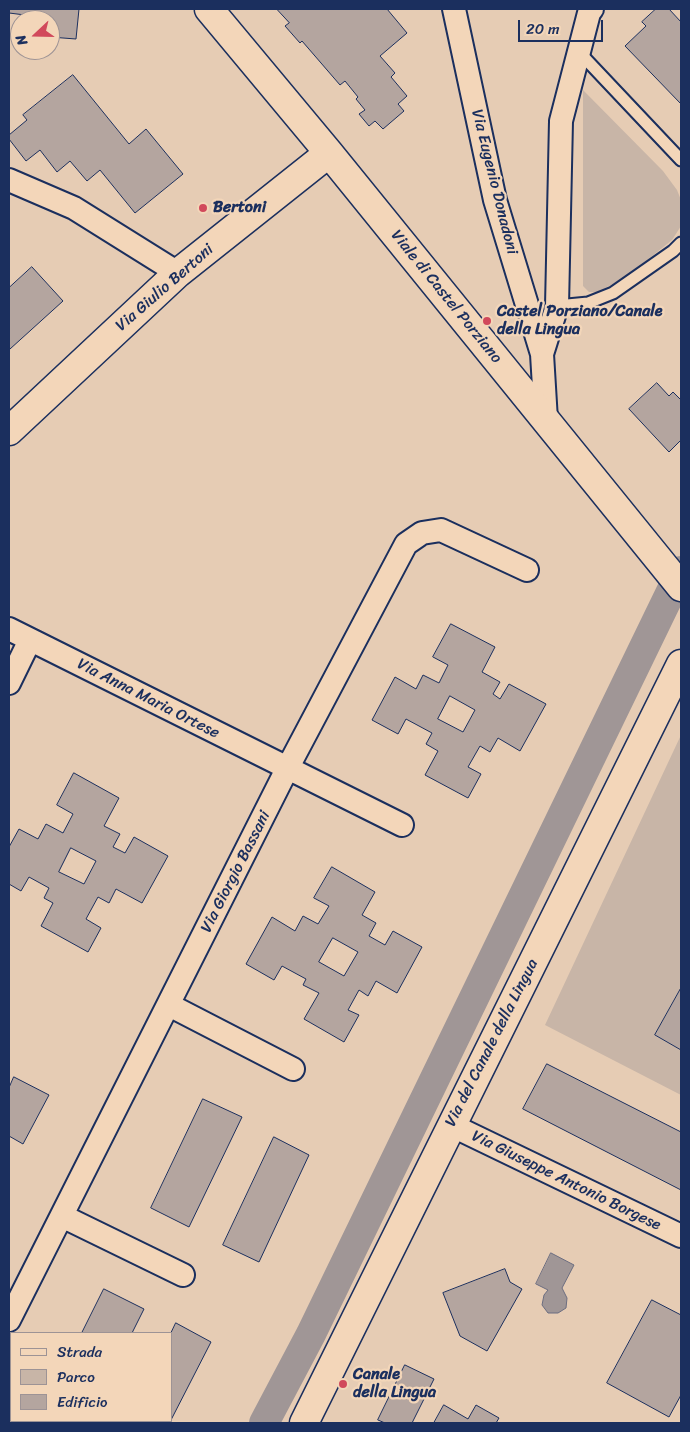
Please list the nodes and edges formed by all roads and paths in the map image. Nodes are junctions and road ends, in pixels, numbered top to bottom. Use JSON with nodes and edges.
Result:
{"nodes":[{"id":1,"x":209,"y":9,"type":"edge"},
{"id":2,"x":454,"y":9,"type":"edge"},
{"id":3,"x":592,"y":9,"type":"edge"},
{"id":4,"x":578,"y":52,"type":"junction"},
{"id":5,"x":329,"y":153,"type":"junction"},
{"id":6,"x":681,"y":160,"type":"edge"},
{"id":7,"x":9,"y":180,"type":"edge"},
{"id":8,"x":681,"y":243,"type":"edge"},
{"id":9,"x":178,"y":273,"type":"junction"},
{"id":10,"x":557,"y":306,"type":"junction"},
{"id":11,"x":542,"y":354,"type":"junction"},
{"id":12,"x":546,"y":420,"type":"junction"},
{"id":13,"x":9,"y":431,"type":"edge"},
{"id":14,"x":527,"y":570,"type":"dead end"},
{"id":15,"x":681,"y":587,"type":"edge"},
{"id":16,"x":9,"y":629,"type":"edge"},
{"id":17,"x":30,"y":640,"type":"junction"},
{"id":18,"x":681,"y":664,"type":"edge"},
{"id":19,"x":9,"y":683,"type":"edge"},
{"id":20,"x":288,"y":769,"type":"junction"},
{"id":21,"x":402,"y":825,"type":"dead end"},
{"id":22,"x":168,"y":1005,"type":"junction"},
{"id":23,"x":294,"y":1069,"type":"dead end"},
{"id":24,"x":451,"y":1126,"type":"junction"},
{"id":25,"x":62,"y":1216,"type":"junction"},
{"id":26,"x":681,"y":1236,"type":"edge"},
{"id":27,"x":183,"y":1276,"type":"dead end"},
{"id":28,"x":9,"y":1320,"type":"edge"},
{"id":29,"x":304,"y":1423,"type":"edge"}],
"edges":[{"from":1,"to":5,"type":"street","name":"Viale di Castel Porziano"},
{"from":2,"to":11,"type":"street","name":"Via Eugenio Donadoni"},
{"from":3,"to":4,"type":"street"},
{"from":4,"to":6,"type":"lane"},
{"from":4,"to":10,"type":"street"},
{"from":5,"to":9,"type":"street","name":"Via Giulio Bertoni"},
{"from":5,"to":12,"type":"street","name":"Viale di Castel Porziano"},
{"from":7,"to":9,"type":"street"},
{"from":8,"to":10,"type":"lane"},
{"from":9,"to":13,"type":"street","name":"Via Giulio Bertoni"},
{"from":10,"to":11,"type":"street"},
{"from":11,"to":12,"type":"street"},
{"from":12,"to":15,"type":"street","name":"Viale di Castel Porziano"},
{"from":14,"to":20,"type":"street","name":"Via Giorgio Bassani"},
{"from":16,"to":17,"type":"street","name":"Via Anna Maria Ortese"},
{"from":17,"to":19,"type":"street"},
{"from":17,"to":20,"type":"street","name":"Via Anna Maria Ortese"},
{"from":18,"to":24,"type":"street","name":"Via del Canale della Lingua"},
{"from":20,"to":21,"type":"street","name":"Via Anna Maria Ortese"},
{"from":20,"to":22,"type":"street","name":"Via Giorgio Bassani"},
{"from":22,"to":23,"type":"street"},
{"from":22,"to":25,"type":"street","name":"Via Giorgio Bassani"},
{"from":24,"to":26,"type":"street","name":"Via Giuseppe Antonio Borgese"},
{"from":24,"to":29,"type":"street","name":"Via del Canale della Lingua"},
{"from":25,"to":27,"type":"street"},
{"from":25,"to":28,"type":"street","name":"Via Giorgio Bassani"}]}
